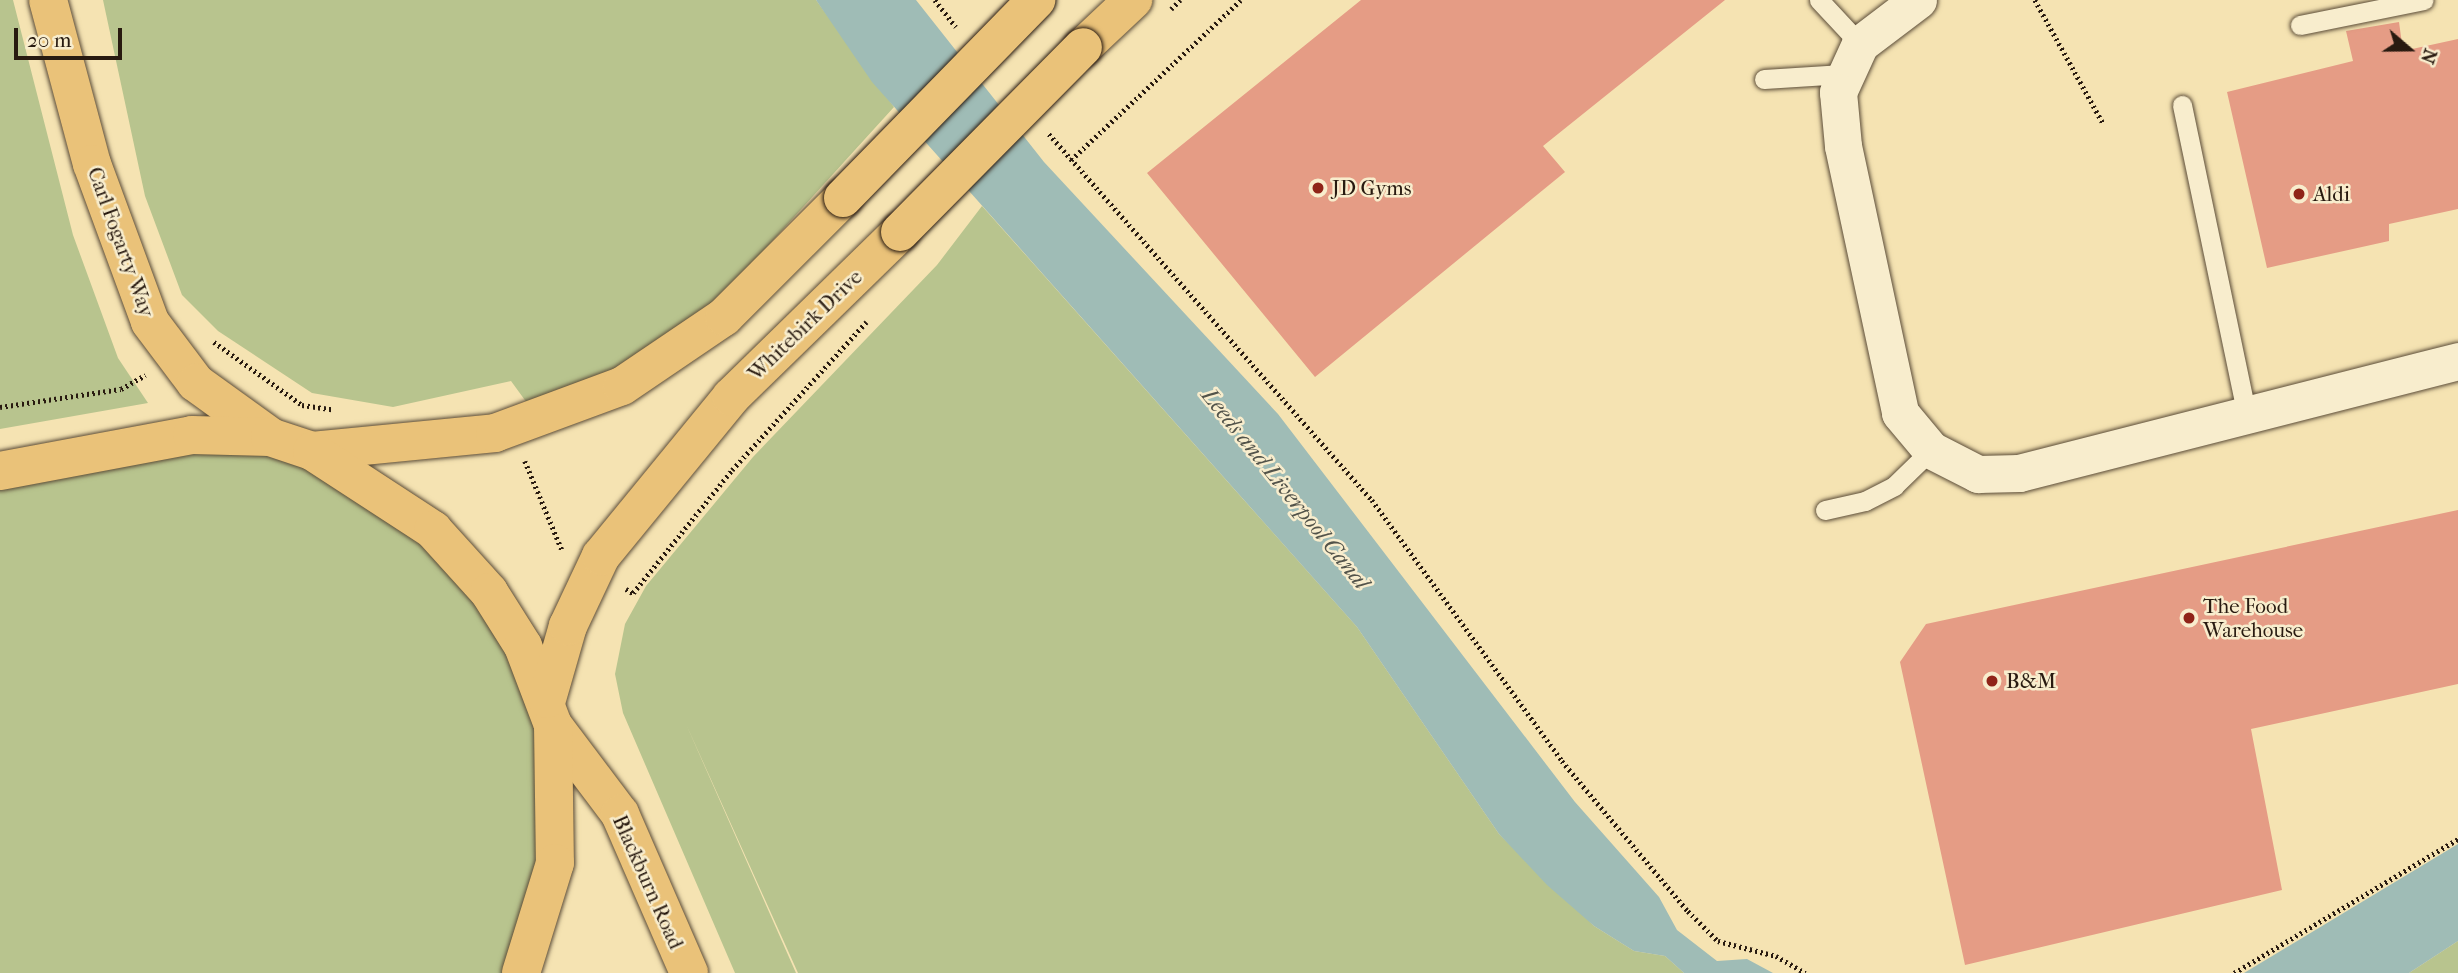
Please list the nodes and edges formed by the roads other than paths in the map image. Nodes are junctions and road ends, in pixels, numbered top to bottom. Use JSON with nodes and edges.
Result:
{"nodes":[{"id":1,"x":48,"y":0,"type":"edge"},
{"id":2,"x":1035,"y":0,"type":"edge"},
{"id":3,"x":1133,"y":0,"type":"edge"},
{"id":4,"x":1819,"y":0,"type":"edge"},
{"id":5,"x":1918,"y":0,"type":"edge"},
{"id":6,"x":2424,"y":0,"type":"edge"},
{"id":7,"x":2300,"y":24,"type":"dead end"},
{"id":8,"x":1860,"y":48,"type":"junction"},
{"id":9,"x":1764,"y":79,"type":"dead end"},
{"id":10,"x":2182,"y":105,"type":"dead end"},
{"id":11,"x":2458,"y":361,"type":"edge"},
{"id":12,"x":2247,"y":416,"type":"junction"},
{"id":13,"x":270,"y":437,"type":"junction"},
{"id":14,"x":1931,"y":450,"type":"junction"},
{"id":15,"x":313,"y":451,"type":"junction"},
{"id":16,"x":0,"y":471,"type":"edge"},
{"id":17,"x":1825,"y":510,"type":"dead end"},
{"id":18,"x":550,"y":712,"type":"junction"},
{"id":19,"x":521,"y":973,"type":"edge"},
{"id":20,"x":689,"y":973,"type":"edge"}],
"edges":[{"from":1,"to":13,"type":"main road","name":"Carl Fogarty Way"},
{"from":2,"to":15,"type":"main road","bridge":true},
{"from":3,"to":18,"type":"main road","name":"Whitebirk Drive","bridge":true},
{"from":4,"to":8,"type":"lane"},
{"from":5,"to":8,"type":"street"},
{"from":6,"to":7,"type":"lane"},
{"from":8,"to":9,"type":"lane"},
{"from":8,"to":14,"type":"street"},
{"from":10,"to":12,"type":"lane"},
{"from":11,"to":12,"type":"street"},
{"from":12,"to":14,"type":"street"},
{"from":13,"to":15,"type":"main road"},
{"from":13,"to":16,"type":"main road"},
{"from":14,"to":17,"type":"lane"},
{"from":15,"to":18,"type":"main road"},
{"from":18,"to":19,"type":"main road"},
{"from":18,"to":20,"type":"main road","name":"Blackburn Road"}]}
